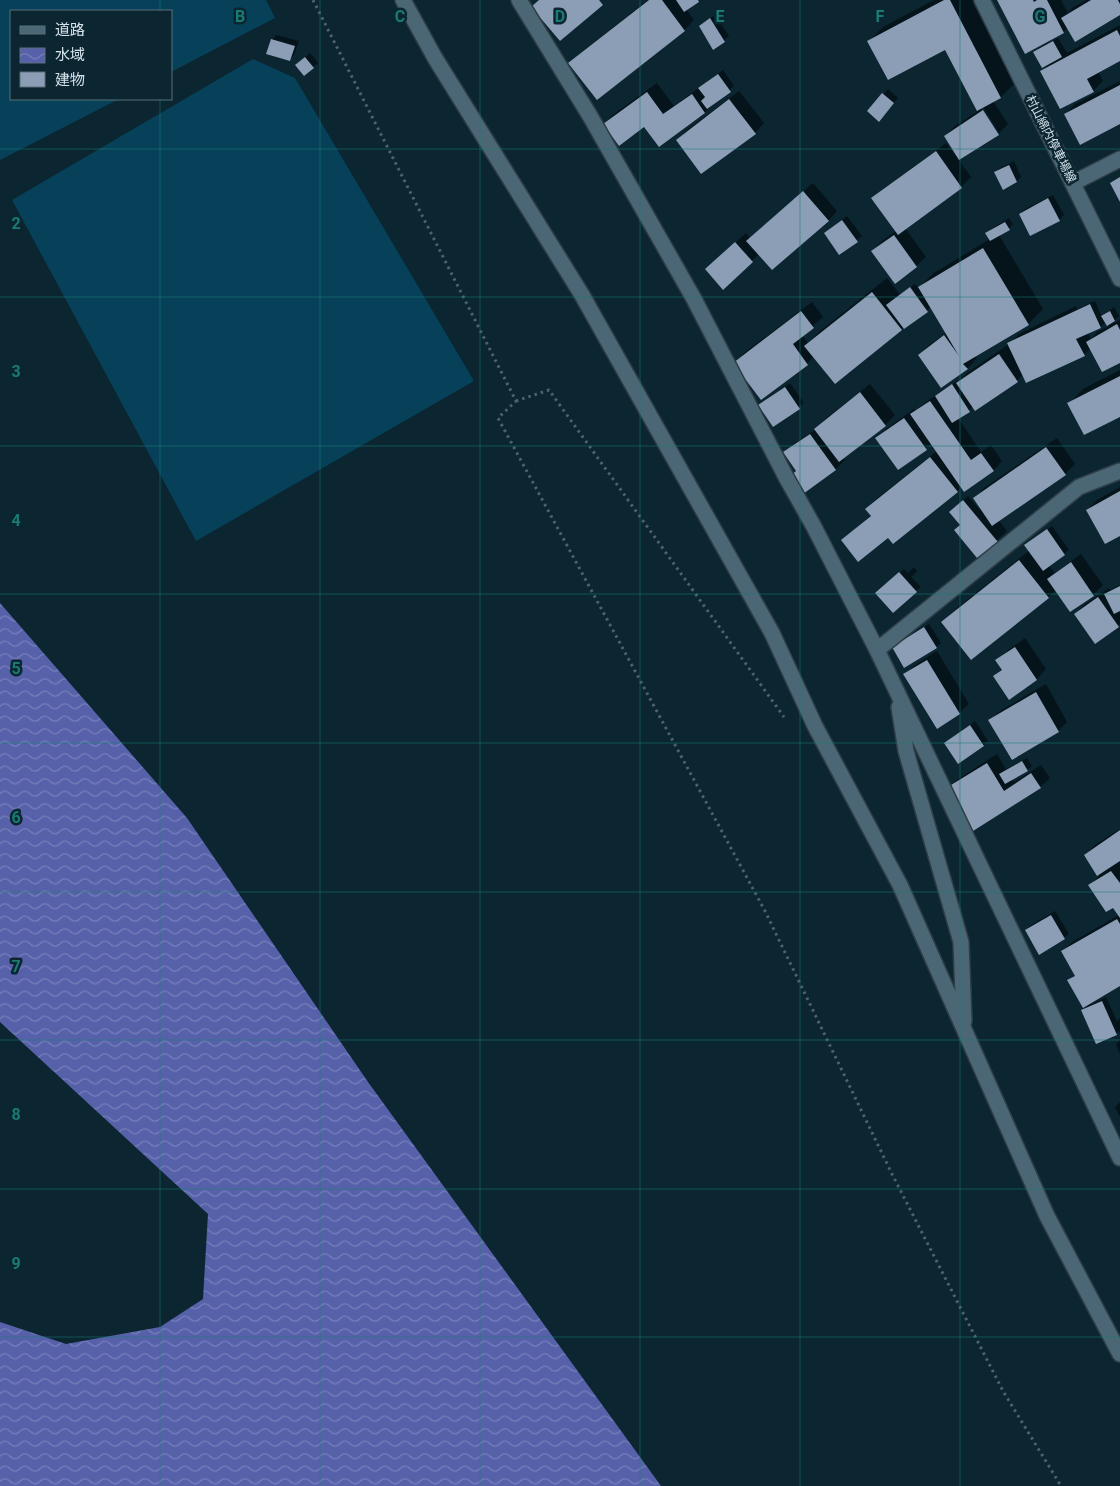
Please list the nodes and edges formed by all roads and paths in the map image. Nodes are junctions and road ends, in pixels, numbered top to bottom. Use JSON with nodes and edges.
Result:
{"nodes":[{"id":1,"x":313,"y":0,"type":"edge"},
{"id":2,"x":404,"y":0,"type":"edge"},
{"id":3,"x":519,"y":0,"type":"edge"},
{"id":4,"x":982,"y":0,"type":"edge"},
{"id":5,"x":1120,"y":159,"type":"edge"},
{"id":6,"x":1073,"y":183,"type":"junction"},
{"id":7,"x":1120,"y":279,"type":"edge"},
{"id":8,"x":516,"y":401,"type":"junction"},
{"id":9,"x":1120,"y":471,"type":"edge"},
{"id":10,"x":877,"y":650,"type":"junction"},
{"id":11,"x":897,"y":691,"type":"junction"},
{"id":12,"x":785,"y":719,"type":"dead end"},
{"id":13,"x":964,"y":1030,"type":"junction"},
{"id":14,"x":1120,"y":1158,"type":"edge"},
{"id":15,"x":1120,"y":1354,"type":"edge"},
{"id":16,"x":1061,"y":1486,"type":"edge"}],
"edges":[{"from":1,"to":8,"type":"path"},
{"from":2,"to":13,"type":"street"},
{"from":3,"to":10,"type":"street"},
{"from":4,"to":6,"type":"street","name":"村山綿内停車場線"},
{"from":5,"to":6,"type":"street"},
{"from":6,"to":7,"type":"street","name":"村山綿内停車場線"},
{"from":8,"to":12,"type":"path"},
{"from":8,"to":16,"type":"path"},
{"from":9,"to":10,"type":"street"},
{"from":10,"to":11,"type":"street"},
{"from":11,"to":13,"type":"street"},
{"from":11,"to":14,"type":"street"},
{"from":13,"to":15,"type":"street"}]}
